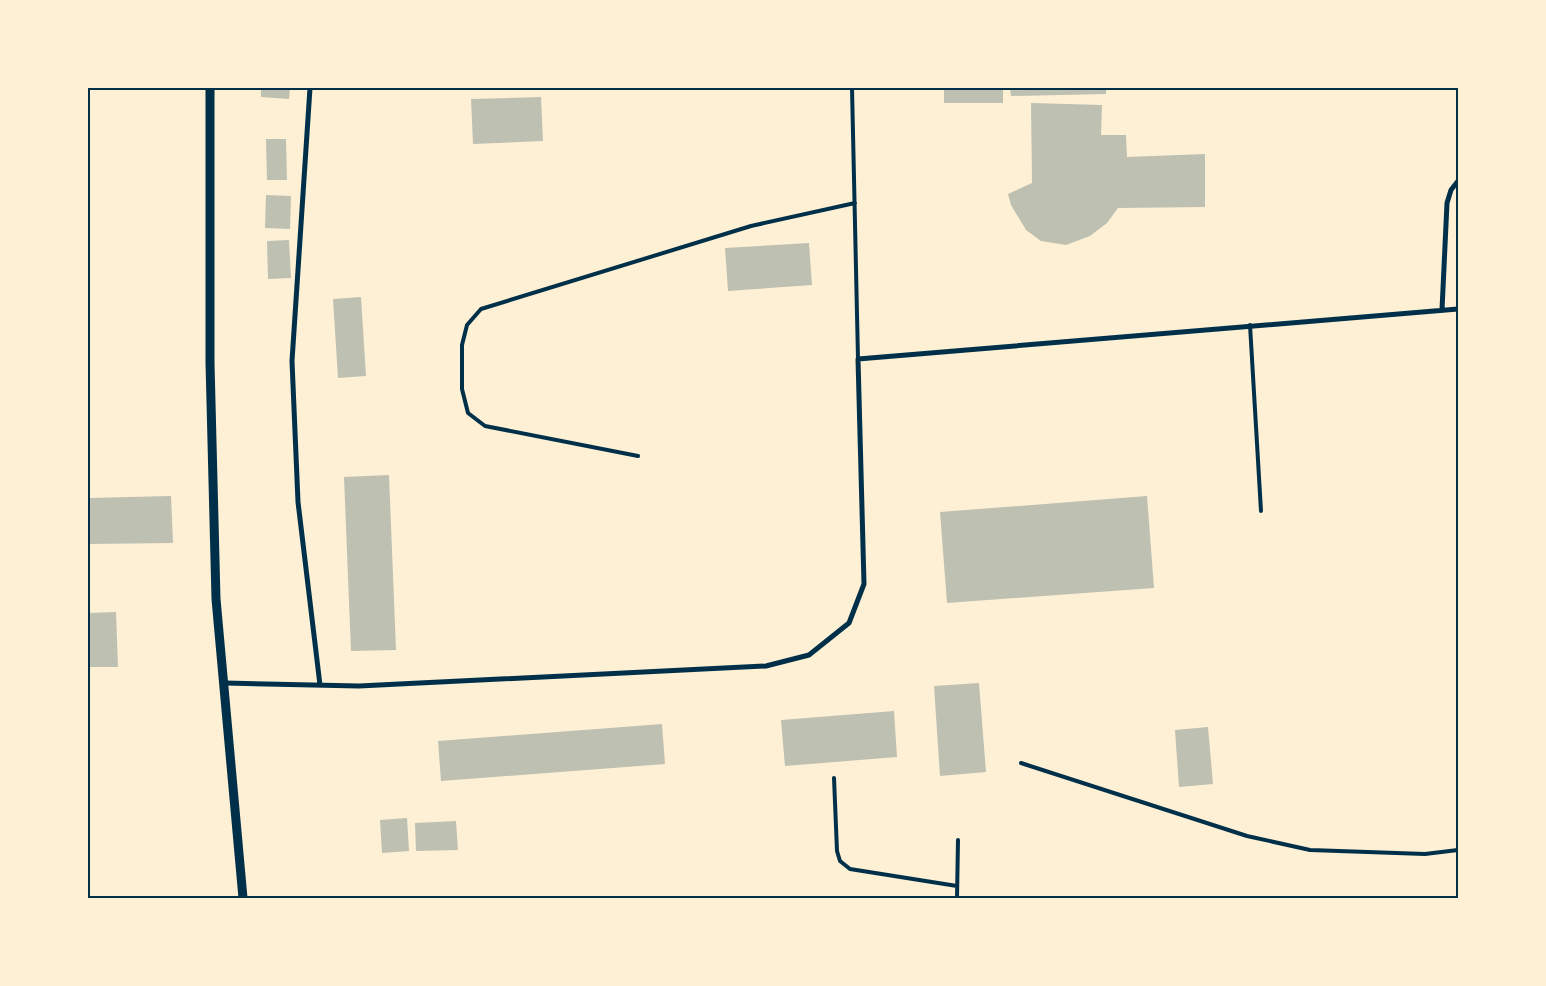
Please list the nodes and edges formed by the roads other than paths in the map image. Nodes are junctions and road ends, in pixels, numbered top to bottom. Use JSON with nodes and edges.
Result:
{"nodes":[{"id":1,"x":210,"y":88,"type":"edge"},
{"id":2,"x":310,"y":88,"type":"edge"},
{"id":3,"x":852,"y":88,"type":"edge"},
{"id":4,"x":1458,"y":181,"type":"edge"},
{"id":5,"x":855,"y":203,"type":"junction"},
{"id":6,"x":1458,"y":309,"type":"edge"},
{"id":7,"x":1442,"y":310,"type":"junction"},
{"id":8,"x":1250,"y":326,"type":"junction"},
{"id":9,"x":858,"y":359,"type":"junction"},
{"id":10,"x":638,"y":456,"type":"dead end"},
{"id":11,"x":1261,"y":511,"type":"dead end"},
{"id":12,"x":225,"y":683,"type":"junction"},
{"id":13,"x":320,"y":685,"type":"junction"},
{"id":14,"x":1021,"y":763,"type":"dead end"},
{"id":15,"x":834,"y":778,"type":"dead end"},
{"id":16,"x":958,"y":840,"type":"dead end"},
{"id":17,"x":1458,"y":850,"type":"edge"},
{"id":18,"x":957,"y":886,"type":"junction"},
{"id":19,"x":242,"y":898,"type":"edge"},
{"id":20,"x":957,"y":898,"type":"edge"}],
"edges":[{"from":1,"to":12,"type":"street"},
{"from":2,"to":13,"type":"street"},
{"from":3,"to":5,"type":"lane"},
{"from":4,"to":7,"type":"street"},
{"from":5,"to":9,"type":"lane"},
{"from":5,"to":10,"type":"lane"},
{"from":6,"to":7,"type":"street"},
{"from":7,"to":8,"type":"street"},
{"from":8,"to":9,"type":"street"},
{"from":8,"to":11,"type":"lane"},
{"from":9,"to":13,"type":"street"},
{"from":12,"to":13,"type":"street"},
{"from":12,"to":19,"type":"street"},
{"from":14,"to":17,"type":"lane"},
{"from":15,"to":18,"type":"lane"},
{"from":16,"to":18,"type":"lane"},
{"from":18,"to":20,"type":"lane"}]}
